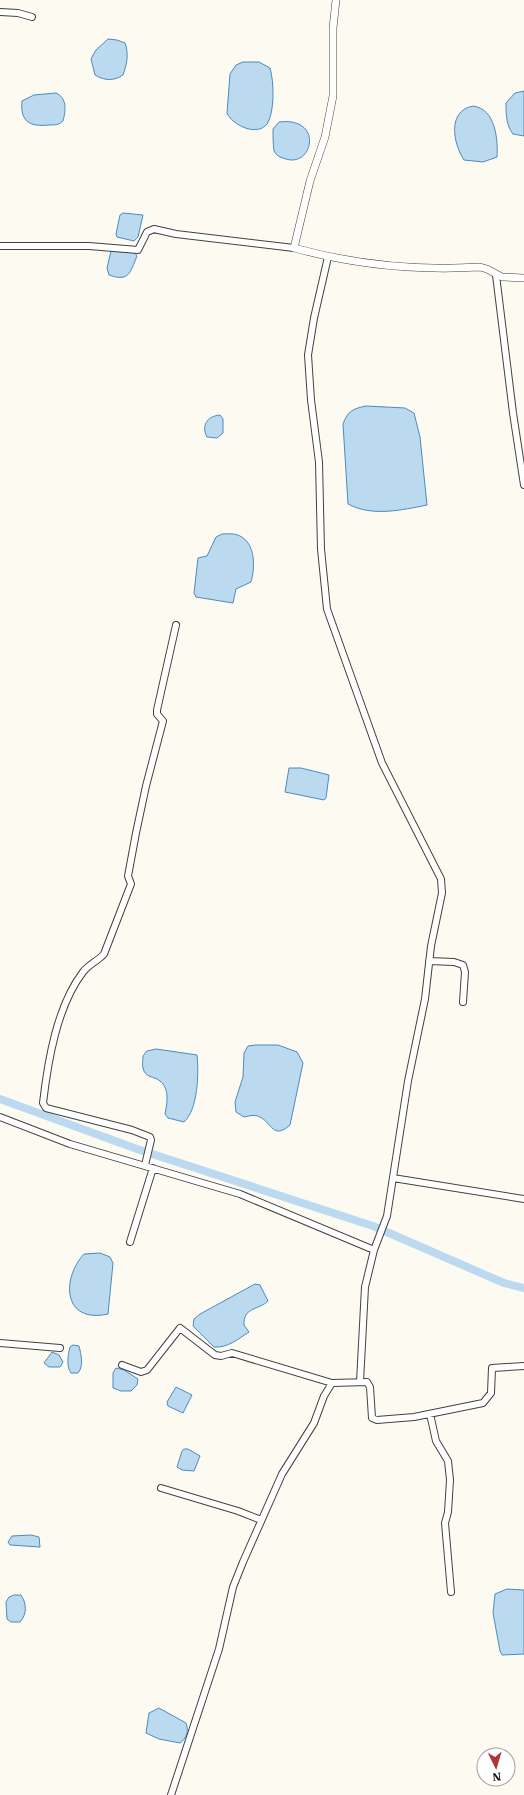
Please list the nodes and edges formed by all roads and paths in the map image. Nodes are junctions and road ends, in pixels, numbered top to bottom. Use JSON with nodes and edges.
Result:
{"nodes":[{"id":1,"x":336,"y":0,"type":"edge"},
{"id":2,"x":0,"y":12,"type":"edge"},
{"id":3,"x":32,"y":17,"type":"dead end"},
{"id":4,"x":0,"y":246,"type":"edge"},
{"id":5,"x":294,"y":248,"type":"junction"},
{"id":6,"x":328,"y":257,"type":"junction"},
{"id":7,"x":496,"y":275,"type":"junction"},
{"id":8,"x":524,"y":278,"type":"edge"},
{"id":9,"x":524,"y":485,"type":"edge"},
{"id":10,"x":176,"y":625,"type":"dead end"},
{"id":11,"x":430,"y":960,"type":"junction"},
{"id":12,"x":464,"y":1002,"type":"dead end"},
{"id":13,"x":0,"y":1117,"type":"edge"},
{"id":14,"x":145,"y":1165,"type":"junction"},
{"id":15,"x":153,"y":1168,"type":"junction"},
{"id":16,"x":393,"y":1178,"type":"junction"},
{"id":17,"x":524,"y":1199,"type":"edge"},
{"id":18,"x":130,"y":1242,"type":"dead end"},
{"id":19,"x":375,"y":1248,"type":"junction"},
{"id":20,"x":0,"y":1343,"type":"edge"},
{"id":21,"x":60,"y":1348,"type":"dead end"},
{"id":22,"x":122,"y":1365,"type":"dead end"},
{"id":23,"x":524,"y":1366,"type":"edge"},
{"id":24,"x":360,"y":1382,"type":"junction"},
{"id":25,"x":332,"y":1383,"type":"junction"},
{"id":26,"x":430,"y":1414,"type":"junction"},
{"id":27,"x":161,"y":1488,"type":"dead end"},
{"id":28,"x":261,"y":1520,"type":"junction"},
{"id":29,"x":451,"y":1592,"type":"dead end"},
{"id":30,"x":171,"y":1795,"type":"edge"}],
"edges":[{"from":1,"to":5,"type":"street"},
{"from":2,"to":3,"type":"street"},
{"from":4,"to":5,"type":"street"},
{"from":5,"to":6,"type":"street"},
{"from":6,"to":7,"type":"street"},
{"from":6,"to":11,"type":"street"},
{"from":7,"to":8,"type":"street"},
{"from":7,"to":9,"type":"street"},
{"from":10,"to":14,"type":"street"},
{"from":11,"to":12,"type":"street"},
{"from":11,"to":16,"type":"street"},
{"from":13,"to":14,"type":"street"},
{"from":14,"to":15,"type":"street"},
{"from":15,"to":18,"type":"street"},
{"from":15,"to":19,"type":"street"},
{"from":16,"to":17,"type":"street"},
{"from":16,"to":19,"type":"street"},
{"from":19,"to":24,"type":"street"},
{"from":20,"to":21,"type":"street"},
{"from":22,"to":25,"type":"street"},
{"from":23,"to":26,"type":"street"},
{"from":24,"to":25,"type":"street"},
{"from":24,"to":26,"type":"street"},
{"from":25,"to":28,"type":"street"},
{"from":26,"to":29,"type":"street"},
{"from":27,"to":28,"type":"street"},
{"from":28,"to":30,"type":"street"}]}
